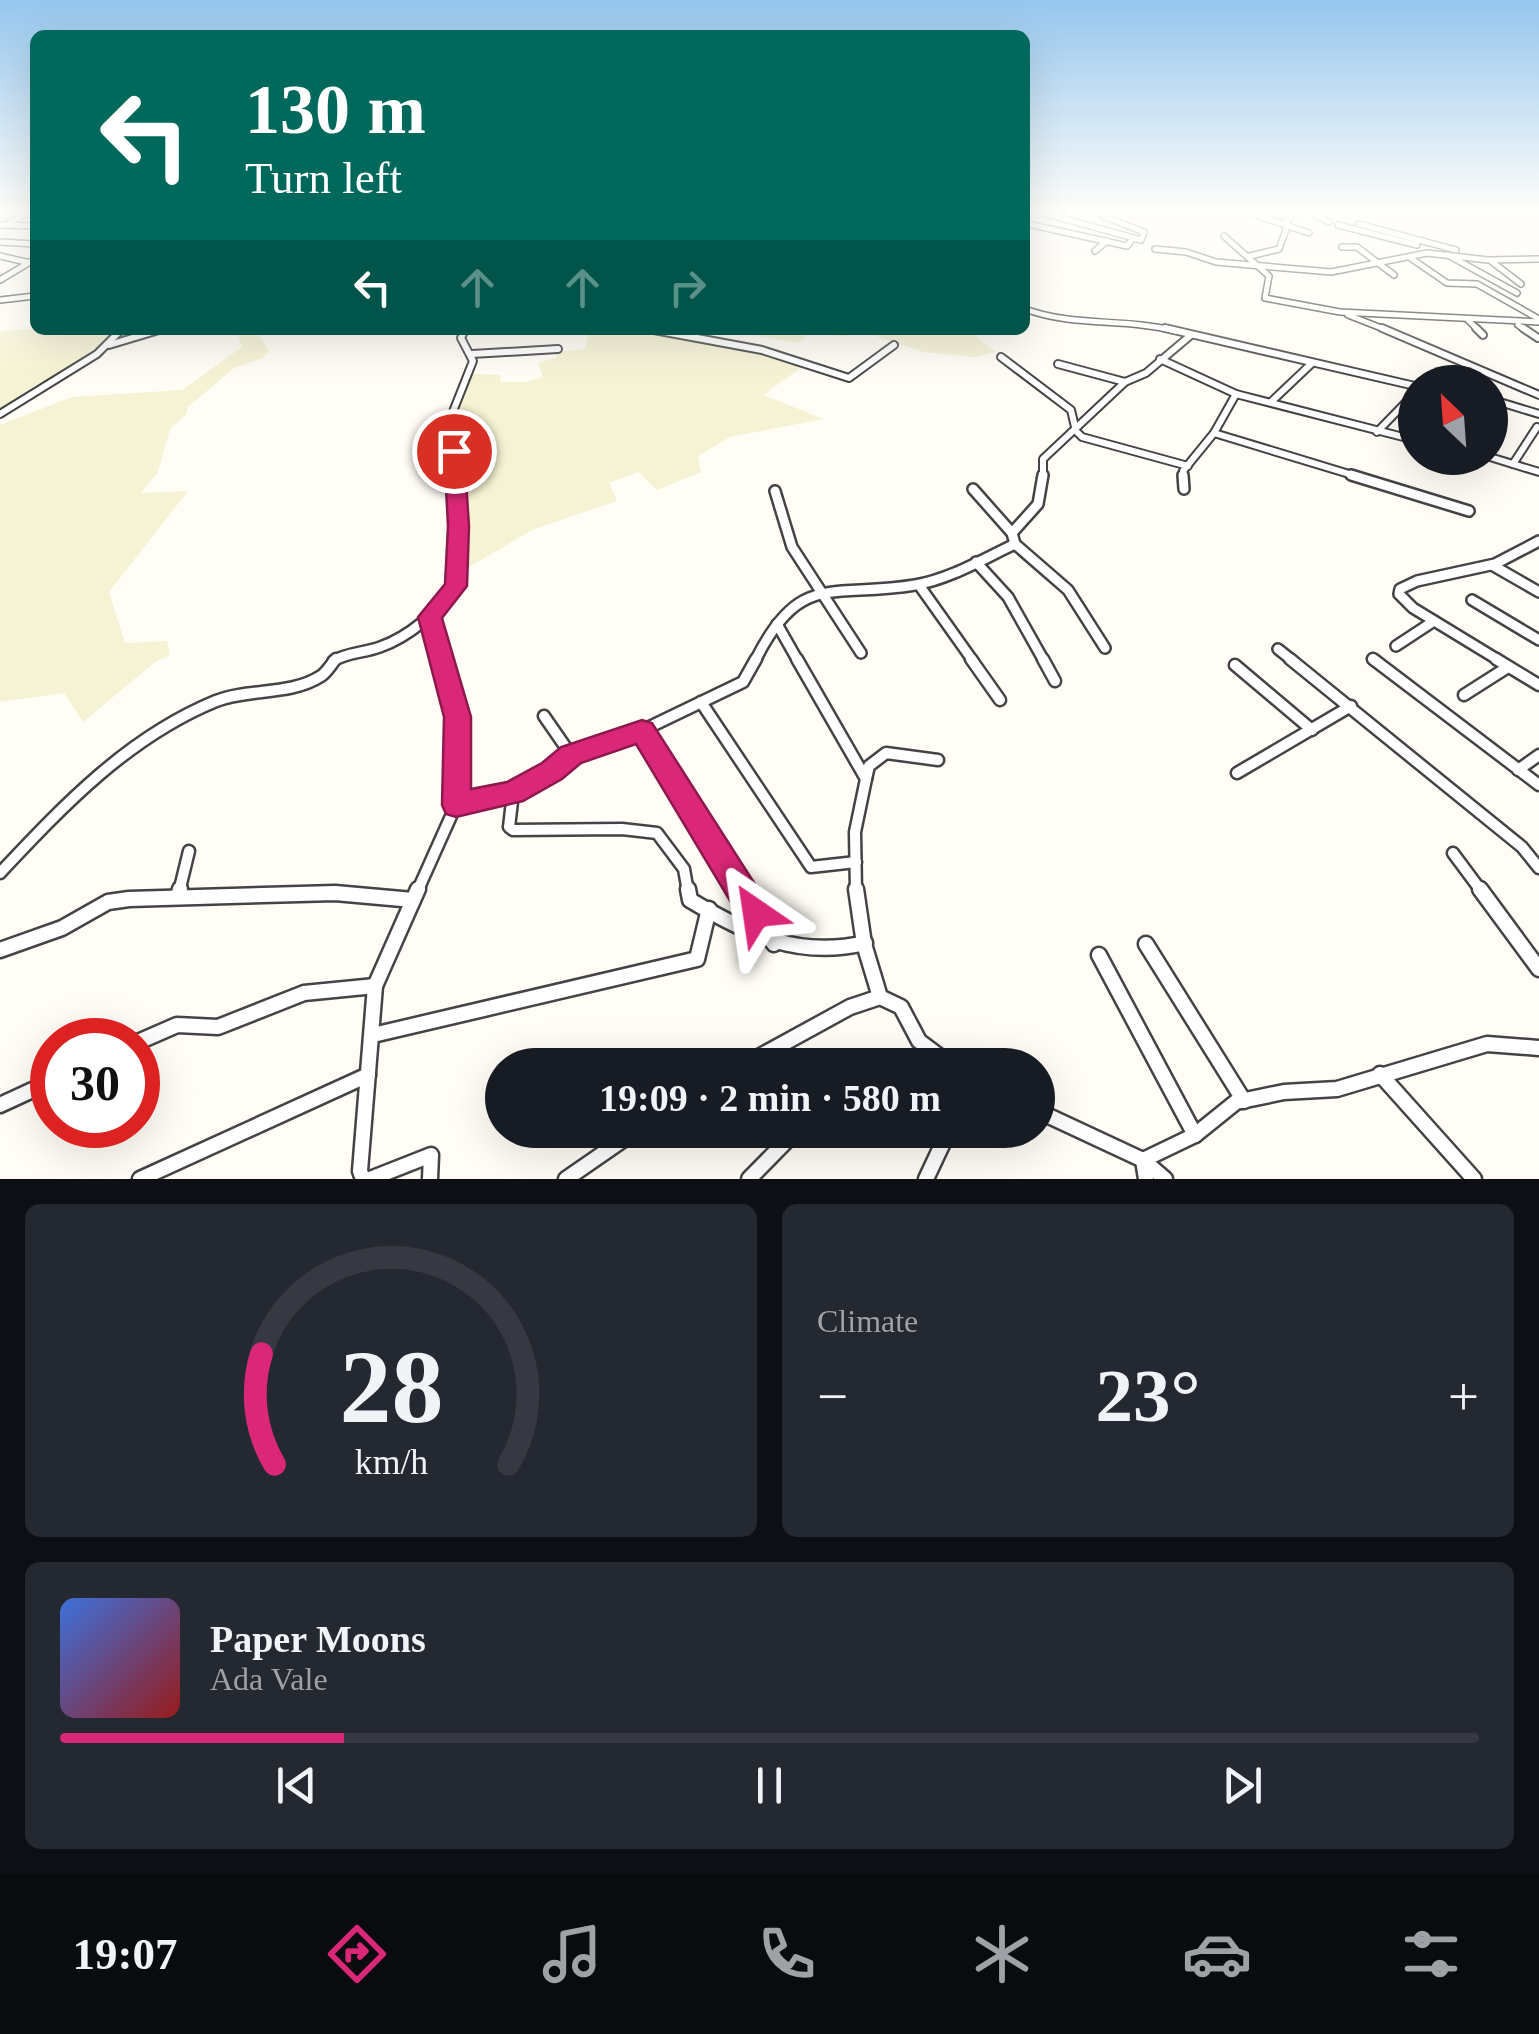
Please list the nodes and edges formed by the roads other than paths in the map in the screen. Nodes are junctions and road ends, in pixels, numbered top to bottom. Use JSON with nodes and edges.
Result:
{"nodes":[{"id":1,"x":1261,"y":267,"type":"edge"},
{"id":2,"x":1280,"y":267,"type":"edge"},
{"id":3,"x":1357,"y":267,"type":"edge"},
{"id":4,"x":1383,"y":267,"type":"edge"},
{"id":5,"x":1424,"y":267,"type":"edge"},
{"id":6,"x":1470,"y":267,"type":"edge"},
{"id":7,"x":1500,"y":267,"type":"edge"},
{"id":8,"x":1394,"y":275,"type":"dead end"},
{"id":9,"x":1521,"y":284,"type":"dead end"},
{"id":10,"x":1517,"y":292,"type":"dead end"},
{"id":11,"x":30,"y":297,"type":"edge"},
{"id":12,"x":0,"y":300,"type":"edge"},
{"id":13,"x":1030,"y":311,"type":"edge"},
{"id":14,"x":1340,"y":312,"type":"junction"},
{"id":15,"x":1468,"y":320,"type":"junction"},
{"id":16,"x":1539,"y":320,"type":"edge"},
{"id":17,"x":1516,"y":323,"type":"junction"},
{"id":18,"x":1483,"y":334,"type":"dead end"},
{"id":19,"x":116,"y":335,"type":"edge"},
{"id":20,"x":143,"y":335,"type":"edge"},
{"id":21,"x":464,"y":335,"type":"edge"},
{"id":22,"x":681,"y":335,"type":"edge"},
{"id":23,"x":1191,"y":335,"type":"junction"},
{"id":24,"x":1538,"y":338,"type":"edge"},
{"id":25,"x":894,"y":345,"type":"dead end"},
{"id":26,"x":104,"y":347,"type":"junction"},
{"id":27,"x":558,"y":349,"type":"dead end"},
{"id":28,"x":472,"y":354,"type":"junction"},
{"id":29,"x":1001,"y":357,"type":"dead end"},
{"id":30,"x":1160,"y":359,"type":"junction"},
{"id":31,"x":1058,"y":364,"type":"dead end"},
{"id":32,"x":1312,"y":364,"type":"junction"},
{"id":33,"x":1125,"y":382,"type":"junction"},
{"id":34,"x":1398,"y":385,"type":"edge"},
{"id":35,"x":1236,"y":394,"type":"junction"},
{"id":36,"x":1539,"y":395,"type":"edge"},
{"id":37,"x":1270,"y":402,"type":"junction"},
{"id":38,"x":1508,"y":405,"type":"edge"},
{"id":39,"x":1398,"y":408,"type":"edge"},
{"id":40,"x":0,"y":414,"type":"edge"},
{"id":41,"x":1539,"y":414,"type":"edge"},
{"id":42,"x":1538,"y":427,"type":"edge"},
{"id":43,"x":1076,"y":431,"type":"junction"},
{"id":44,"x":1377,"y":432,"type":"junction"},
{"id":45,"x":1214,"y":433,"type":"junction"},
{"id":46,"x":1398,"y":436,"type":"edge"},
{"id":47,"x":1508,"y":462,"type":"edge"},
{"id":48,"x":1513,"y":464,"type":"junction"},
{"id":49,"x":1188,"y":466,"type":"junction"},
{"id":50,"x":1539,"y":472,"type":"edge"},
{"id":51,"x":973,"y":489,"type":"dead end"},
{"id":52,"x":1184,"y":489,"type":"dead end"},
{"id":53,"x":776,"y":491,"type":"dead end"},
{"id":54,"x":1468,"y":511,"type":"dead end"},
{"id":55,"x":1014,"y":538,"type":"junction"},
{"id":56,"x":1539,"y":542,"type":"edge"},
{"id":57,"x":976,"y":562,"type":"junction"},
{"id":58,"x":1492,"y":565,"type":"junction"},
{"id":59,"x":919,"y":585,"type":"junction"},
{"id":60,"x":1539,"y":592,"type":"edge"},
{"id":61,"x":826,"y":594,"type":"junction"},
{"id":62,"x":1472,"y":600,"type":"dead end"},
{"id":63,"x":430,"y":617,"type":"junction"},
{"id":64,"x":1434,"y":621,"type":"junction"},
{"id":65,"x":777,"y":624,"type":"junction"},
{"id":66,"x":1539,"y":640,"type":"edge"},
{"id":67,"x":1396,"y":646,"type":"dead end"},
{"id":68,"x":1105,"y":648,"type":"dead end"},
{"id":69,"x":1278,"y":649,"type":"dead end"},
{"id":70,"x":861,"y":653,"type":"dead end"},
{"id":71,"x":1373,"y":660,"type":"dead end"},
{"id":72,"x":1235,"y":666,"type":"dead end"},
{"id":73,"x":1508,"y":667,"type":"junction"},
{"id":74,"x":1055,"y":681,"type":"dead end"},
{"id":75,"x":1539,"y":686,"type":"edge"},
{"id":76,"x":1464,"y":695,"type":"dead end"},
{"id":77,"x":1000,"y":700,"type":"dead end"},
{"id":78,"x":701,"y":702,"type":"junction"},
{"id":79,"x":1351,"y":706,"type":"junction"},
{"id":80,"x":544,"y":716,"type":"dead end"},
{"id":81,"x":1312,"y":730,"type":"junction"},
{"id":82,"x":642,"y":731,"type":"junction"},
{"id":83,"x":571,"y":755,"type":"junction"},
{"id":84,"x":1539,"y":755,"type":"edge"},
{"id":85,"x":938,"y":760,"type":"dead end"},
{"id":86,"x":1518,"y":770,"type":"junction"},
{"id":87,"x":1237,"y":773,"type":"dead end"},
{"id":88,"x":866,"y":779,"type":"junction"},
{"id":89,"x":1539,"y":785,"type":"edge"},
{"id":90,"x":513,"y":793,"type":"junction"},
{"id":91,"x":456,"y":805,"type":"junction"},
{"id":92,"x":189,"y":851,"type":"dead end"},
{"id":93,"x":1453,"y":854,"type":"dead end"},
{"id":94,"x":856,"y":862,"type":"junction"},
{"id":95,"x":1539,"y":868,"type":"edge"},
{"id":96,"x":0,"y":872,"type":"edge"},
{"id":97,"x":178,"y":898,"type":"junction"},
{"id":98,"x":413,"y":900,"type":"junction"},
{"id":99,"x":709,"y":908,"type":"junction"},
{"id":100,"x":865,"y":943,"type":"junction"},
{"id":101,"x":774,"y":944,"type":"junction"},
{"id":102,"x":1146,"y":944,"type":"dead end"},
{"id":103,"x":0,"y":950,"type":"edge"},
{"id":104,"x":1100,"y":955,"type":"dead end"},
{"id":105,"x":1539,"y":969,"type":"edge"},
{"id":106,"x":376,"y":986,"type":"junction"},
{"id":107,"x":880,"y":996,"type":"junction"},
{"id":108,"x":160,"y":1032,"type":"edge"},
{"id":109,"x":373,"y":1035,"type":"junction"},
{"id":110,"x":775,"y":1048,"type":"edge"},
{"id":111,"x":928,"y":1048,"type":"edge"},
{"id":112,"x":1539,"y":1048,"type":"edge"},
{"id":113,"x":368,"y":1074,"type":"junction"},
{"id":114,"x":1380,"y":1074,"type":"junction"},
{"id":115,"x":30,"y":1091,"type":"edge"},
{"id":116,"x":1244,"y":1101,"type":"junction"},
{"id":117,"x":0,"y":1105,"type":"edge"},
{"id":118,"x":1055,"y":1119,"type":"edge"},
{"id":119,"x":1195,"y":1135,"type":"junction"},
{"id":120,"x":611,"y":1148,"type":"edge"},
{"id":121,"x":779,"y":1148,"type":"edge"},
{"id":122,"x":941,"y":1148,"type":"edge"},
{"id":123,"x":1143,"y":1160,"type":"junction"},
{"id":124,"x":140,"y":1179,"type":"edge"},
{"id":125,"x":367,"y":1179,"type":"edge"},
{"id":126,"x":430,"y":1179,"type":"edge"},
{"id":127,"x":566,"y":1179,"type":"edge"},
{"id":128,"x":749,"y":1179,"type":"edge"},
{"id":129,"x":926,"y":1179,"type":"edge"},
{"id":130,"x":1146,"y":1179,"type":"edge"},
{"id":131,"x":1165,"y":1179,"type":"edge"},
{"id":132,"x":1474,"y":1179,"type":"edge"}],
"edges":[{"from":1,"to":14,"type":"street"},
{"from":2,"to":3,"type":"street"},
{"from":4,"to":8,"type":"street"},
{"from":5,"to":16,"type":"street"},
{"from":6,"to":10,"type":"street"},
{"from":7,"to":9,"type":"street"},
{"from":11,"to":12,"type":"street"},
{"from":13,"to":23,"type":"street"},
{"from":14,"to":15,"type":"street"},
{"from":14,"to":36,"type":"street"},
{"from":15,"to":17,"type":"street"},
{"from":15,"to":18,"type":"street"},
{"from":16,"to":17,"type":"street"},
{"from":17,"to":24,"type":"street"},
{"from":19,"to":26,"type":"street"},
{"from":20,"to":26,"type":"street"},
{"from":21,"to":28,"type":"street"},
{"from":22,"to":25,"type":"street"},
{"from":23,"to":30,"type":"street"},
{"from":23,"to":32,"type":"street"},
{"from":26,"to":40,"type":"street"},
{"from":27,"to":28,"type":"street"},
{"from":28,"to":63,"type":"street"},
{"from":29,"to":43,"type":"street"},
{"from":30,"to":33,"type":"street"},
{"from":30,"to":35,"type":"street"},
{"from":31,"to":33,"type":"street"},
{"from":32,"to":34,"type":"street"},
{"from":32,"to":37,"type":"street"},
{"from":33,"to":43,"type":"street"},
{"from":35,"to":37,"type":"street"},
{"from":35,"to":45,"type":"street"},
{"from":37,"to":44,"type":"street"},
{"from":38,"to":41,"type":"street"},
{"from":39,"to":44,"type":"street"},
{"from":42,"to":48,"type":"street"},
{"from":43,"to":49,"type":"street"},
{"from":43,"to":55,"type":"street"},
{"from":44,"to":46,"type":"street"},
{"from":45,"to":49,"type":"street"},
{"from":45,"to":54,"type":"street"},
{"from":47,"to":48,"type":"street"},
{"from":48,"to":50,"type":"street"},
{"from":49,"to":52,"type":"street"},
{"from":51,"to":55,"type":"street"},
{"from":53,"to":61,"type":"street"},
{"from":55,"to":57,"type":"street"},
{"from":55,"to":68,"type":"street"},
{"from":56,"to":58,"type":"street"},
{"from":57,"to":59,"type":"street"},
{"from":57,"to":74,"type":"street"},
{"from":58,"to":60,"type":"street"},
{"from":58,"to":64,"type":"street"},
{"from":59,"to":61,"type":"street"},
{"from":59,"to":77,"type":"street"},
{"from":61,"to":65,"type":"street"},
{"from":61,"to":70,"type":"street"},
{"from":62,"to":66,"type":"street"},
{"from":63,"to":91,"type":"street"},
{"from":63,"to":96,"type":"street"},
{"from":64,"to":67,"type":"street"},
{"from":64,"to":73,"type":"street"},
{"from":65,"to":78,"type":"street"},
{"from":65,"to":88,"type":"street"},
{"from":69,"to":79,"type":"street"},
{"from":71,"to":86,"type":"street"},
{"from":72,"to":81,"type":"street"},
{"from":73,"to":75,"type":"street"},
{"from":73,"to":76,"type":"street"},
{"from":78,"to":82,"type":"street"},
{"from":78,"to":94,"type":"street"},
{"from":79,"to":81,"type":"street"},
{"from":79,"to":95,"type":"street"},
{"from":80,"to":83,"type":"street"},
{"from":81,"to":87,"type":"street"},
{"from":82,"to":83,"type":"street"},
{"from":82,"to":101,"type":"street"},
{"from":83,"to":90,"type":"street"},
{"from":84,"to":86,"type":"street"},
{"from":85,"to":88,"type":"street"},
{"from":86,"to":89,"type":"street"},
{"from":88,"to":94,"type":"street"},
{"from":90,"to":91,"type":"street"},
{"from":90,"to":99,"type":"street"},
{"from":91,"to":98,"type":"street"},
{"from":92,"to":97,"type":"street"},
{"from":93,"to":105,"type":"street"},
{"from":94,"to":100,"type":"street"},
{"from":97,"to":98,"type":"street"},
{"from":97,"to":103,"type":"street"},
{"from":98,"to":106,"type":"street"},
{"from":99,"to":101,"type":"street"},
{"from":99,"to":109,"type":"street"},
{"from":100,"to":101,"type":"street"},
{"from":100,"to":107,"type":"street"},
{"from":102,"to":116,"type":"street"},
{"from":104,"to":119,"type":"street"},
{"from":106,"to":108,"type":"street"},
{"from":106,"to":109,"type":"street"},
{"from":107,"to":110,"type":"street"},
{"from":107,"to":111,"type":"street"},
{"from":109,"to":113,"type":"street"},
{"from":112,"to":114,"type":"street"},
{"from":113,"to":124,"type":"street"},
{"from":113,"to":125,"type":"street"},
{"from":114,"to":116,"type":"street"},
{"from":114,"to":132,"type":"street"},
{"from":115,"to":117,"type":"street"},
{"from":116,"to":119,"type":"street"},
{"from":118,"to":123,"type":"street"},
{"from":119,"to":123,"type":"street"},
{"from":120,"to":127,"type":"street"},
{"from":121,"to":128,"type":"street"},
{"from":122,"to":129,"type":"street"},
{"from":123,"to":130,"type":"street"},
{"from":123,"to":131,"type":"street"},
{"from":125,"to":126,"type":"street"}]}
